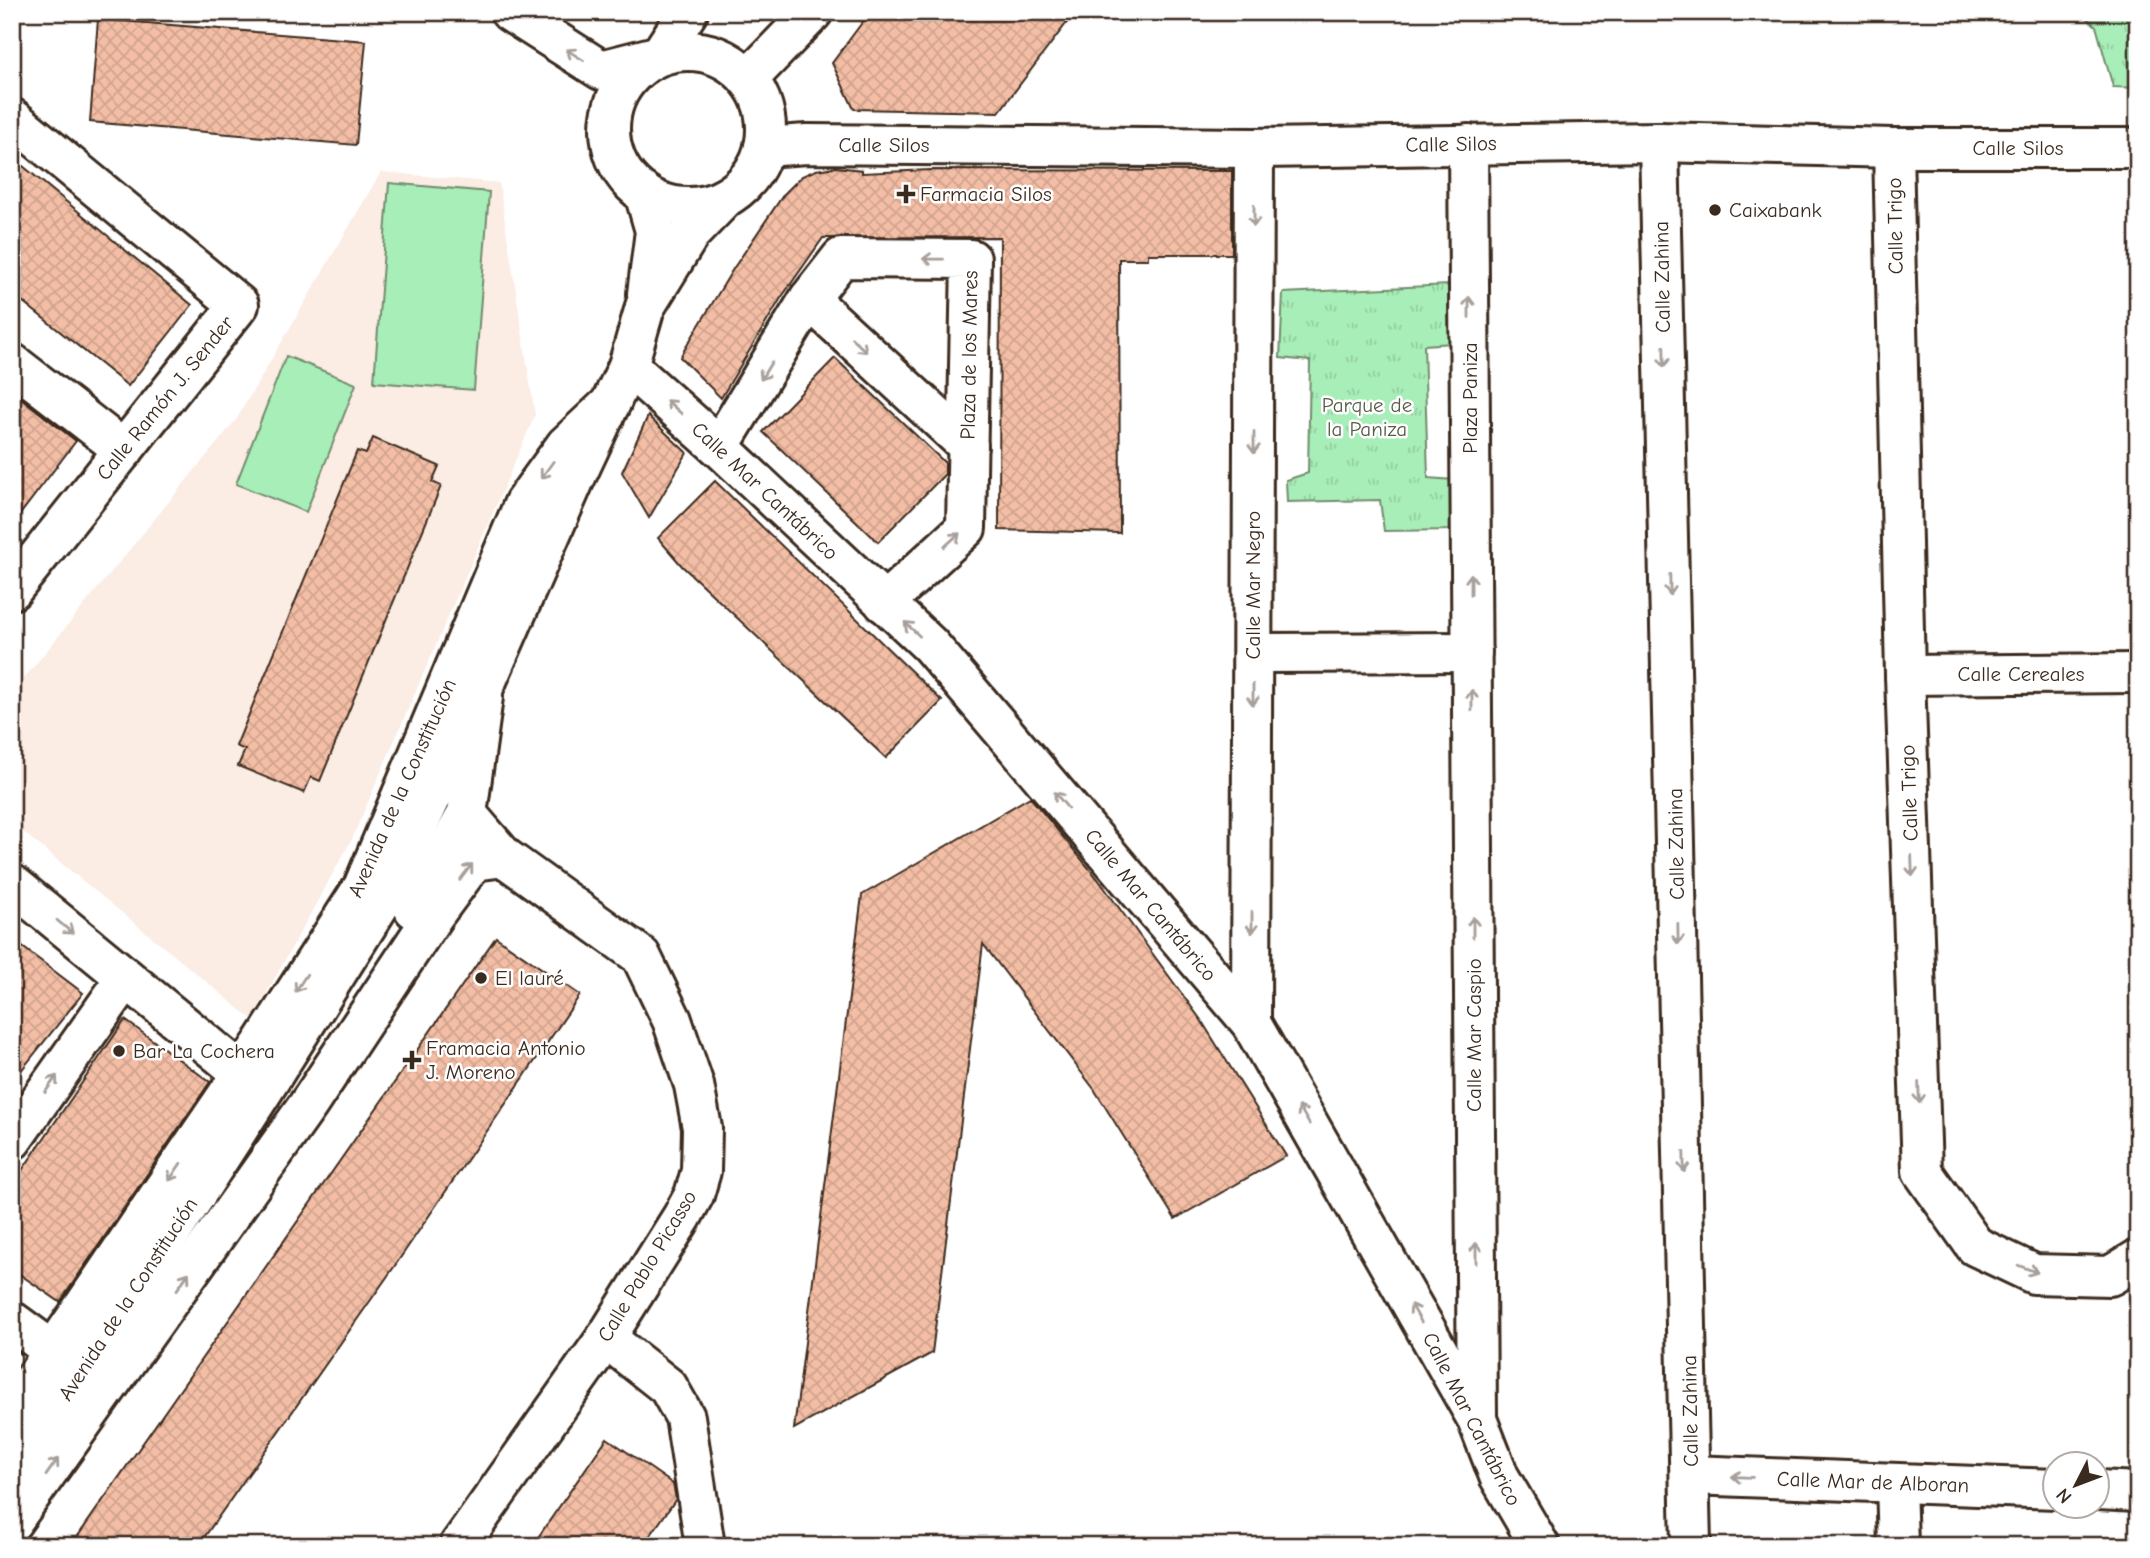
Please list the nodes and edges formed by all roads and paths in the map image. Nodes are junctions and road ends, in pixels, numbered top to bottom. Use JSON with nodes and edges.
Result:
{"nodes":[{"id":1,"x":688,"y":12,"type":"edge"},
{"id":2,"x":813,"y":12,"type":"edge"},
{"id":3,"x":535,"y":19,"type":"edge"},
{"id":4,"x":660,"y":55,"type":"junction"},
{"id":5,"x":748,"y":79,"type":"junction"},
{"id":6,"x":12,"y":118,"type":"edge"},
{"id":7,"x":1659,"y":142,"type":"junction"},
{"id":8,"x":1468,"y":144,"type":"junction"},
{"id":9,"x":764,"y":147,"type":"junction"},
{"id":10,"x":1254,"y":148,"type":"junction"},
{"id":11,"x":1893,"y":148,"type":"junction"},
{"id":12,"x":2138,"y":148,"type":"edge"},
{"id":13,"x":644,"y":193,"type":"junction"},
{"id":14,"x":725,"y":198,"type":"junction"},
{"id":15,"x":809,"y":299,"type":"junction"},
{"id":16,"x":645,"y":307,"type":"junction"},
{"id":17,"x":12,"y":362,"type":"edge"},
{"id":18,"x":628,"y":366,"type":"junction"},
{"id":19,"x":611,"y":403,"type":"junction"},
{"id":20,"x":968,"y":446,"type":"junction"},
{"id":21,"x":719,"y":447,"type":"junction"},
{"id":22,"x":124,"y":450,"type":"junction"},
{"id":23,"x":12,"y":590,"type":"edge"},
{"id":24,"x":884,"y":603,"type":"junction"},
{"id":25,"x":1472,"y":652,"type":"junction"},
{"id":26,"x":1253,"y":653,"type":"junction"},
{"id":27,"x":2138,"y":673,"type":"edge"},
{"id":28,"x":1905,"y":675,"type":"junction"},
{"id":29,"x":485,"y":685,"type":"junction"},
{"id":30,"x":467,"y":814,"type":"junction"},
{"id":31,"x":504,"y":857,"type":"junction"},
{"id":32,"x":12,"y":884,"type":"edge"},
{"id":33,"x":126,"y":978,"type":"junction"},
{"id":34,"x":1251,"y":1023,"type":"junction"},
{"id":35,"x":242,"y":1073,"type":"junction"},
{"id":36,"x":308,"y":1105,"type":"junction"},
{"id":37,"x":12,"y":1140,"type":"edge"},
{"id":38,"x":2138,"y":1259,"type":"edge"},
{"id":39,"x":12,"y":1321,"type":"edge"},
{"id":40,"x":606,"y":1338,"type":"junction"},
{"id":41,"x":52,"y":1351,"type":"junction"},
{"id":42,"x":12,"y":1412,"type":"edge"},
{"id":43,"x":1477,"y":1419,"type":"junction"},
{"id":44,"x":12,"y":1472,"type":"edge"},
{"id":45,"x":1691,"y":1475,"type":"junction"},
{"id":46,"x":1896,"y":1483,"type":"junction"},
{"id":47,"x":2042,"y":1488,"type":"edge"},
{"id":48,"x":2112,"y":1491,"type":"edge"},
{"id":49,"x":2138,"y":1492,"type":"edge"},
{"id":50,"x":12,"y":1522,"type":"edge"},
{"id":51,"x":459,"y":1546,"type":"edge"},
{"id":52,"x":705,"y":1546,"type":"edge"},
{"id":53,"x":1540,"y":1546,"type":"edge"},
{"id":54,"x":1692,"y":1546,"type":"edge"},
{"id":55,"x":1898,"y":1546,"type":"edge"}],
"edges":[{"from":1,"to":4,"type":"street"},
{"from":2,"to":5,"type":"street"},
{"from":4,"to":3,"type":"street","one_way":true},
{"from":4,"to":5,"type":"street"},
{"from":4,"to":13,"type":"street"},
{"from":5,"to":9,"type":"street"},
{"from":6,"to":22,"type":"street","name":"Calle Ramón J. Sender"},
{"from":7,"to":8,"type":"street","name":"Calle Silos"},
{"from":7,"to":11,"type":"street","name":"Calle Silos"},
{"from":7,"to":45,"type":"street","name":"Calle Zahina","one_way":true},
{"from":8,"to":10,"type":"street","name":"Calle Silos"},
{"from":25,"to":8,"type":"street","name":"Plaza Paniza","one_way":true},
{"from":9,"to":10,"type":"street","name":"Calle Silos"},
{"from":9,"to":14,"type":"street"},
{"from":10,"to":26,"type":"street","name":"Calle Mar Negro","one_way":true},
{"from":11,"to":12,"type":"street","name":"Calle Silos"},
{"from":11,"to":28,"type":"street","name":"Calle Trigo"},
{"from":13,"to":14,"type":"street"},
{"from":13,"to":16,"type":"street","name":"Avenida de la Constitución"},
{"from":14,"to":16,"type":"street","name":"Avenida de la Constitución"},
{"from":15,"to":20,"type":"street","one_way":true},
{"from":20,"to":15,"type":"street","name":"Plaza de los Mares","one_way":true},
{"from":15,"to":21,"type":"street","name":"Plaza de los Mares","one_way":true},
{"from":16,"to":18,"type":"street","name":"Avenida de la Constitución"},
{"from":17,"to":22,"type":"street"},
{"from":18,"to":19,"type":"street","name":"Avenida de la Constitución"},
{"from":21,"to":18,"type":"street","name":"Calle Mar Cantábrico","one_way":true},
{"from":19,"to":29,"type":"street","name":"Avenida de la Constitución"},
{"from":19,"to":35,"type":"street","name":"Avenida de la Constitución","one_way":true},
{"from":24,"to":20,"type":"street","name":"Plaza de los Mares","one_way":true},
{"from":21,"to":24,"type":"street","name":"Calle Mar Cantábrico"},
{"from":22,"to":23,"type":"street","name":"Calle Ramón J. Sender"},
{"from":34,"to":24,"type":"street","name":"Calle Mar Cantábrico","one_way":true},
{"from":25,"to":26,"type":"street"},
{"from":43,"to":25,"type":"street","name":"Calle Mar Caspio","one_way":true},
{"from":26,"to":34,"type":"street","name":"Calle Mar Negro","one_way":true},
{"from":27,"to":28,"type":"street","name":"Calle Cereales"},
{"from":28,"to":38,"type":"street","name":"Calle Trigo","one_way":true},
{"from":29,"to":30,"type":"street","name":"Avenida de la Constitución"},
{"from":29,"to":44,"type":"street","name":"Avenida de la Constitución"},
{"from":30,"to":31,"type":"street","name":"Calle Pablo Picasso"},
{"from":30,"to":36,"type":"street","name":"Avenida de la Constitución"},
{"from":36,"to":31,"type":"street","name":"Avenida de la Constitución","one_way":true},
{"from":31,"to":40,"type":"street","name":"Calle Pablo Picasso"},
{"from":32,"to":33,"type":"street","one_way":true},
{"from":33,"to":35,"type":"street"},
{"from":37,"to":33,"type":"street","one_way":true},
{"from":43,"to":34,"type":"street","name":"Calle Mar Cantábrico","one_way":true},
{"from":35,"to":41,"type":"street","name":"Avenida de la Constitución","one_way":true},
{"from":50,"to":36,"type":"street","name":"Avenida de la Constitución","one_way":true},
{"from":39,"to":41,"type":"street"},
{"from":40,"to":51,"type":"street","name":"Calle Pablo Picasso"},
{"from":40,"to":52,"type":"street"},
{"from":41,"to":42,"type":"street","name":"Avenida de la Constitución"},
{"from":43,"to":53,"type":"street","name":"Calle Mar Cantábrico"},
{"from":46,"to":45,"type":"street","name":"Calle Mar de Alboran","one_way":true},
{"from":45,"to":54,"type":"street","name":"Calle Zahina"},
{"from":46,"to":47,"type":"street","name":"Calle Mar de Alboran"},
{"from":46,"to":55,"type":"street"},
{"from":48,"to":49,"type":"street"}]}
